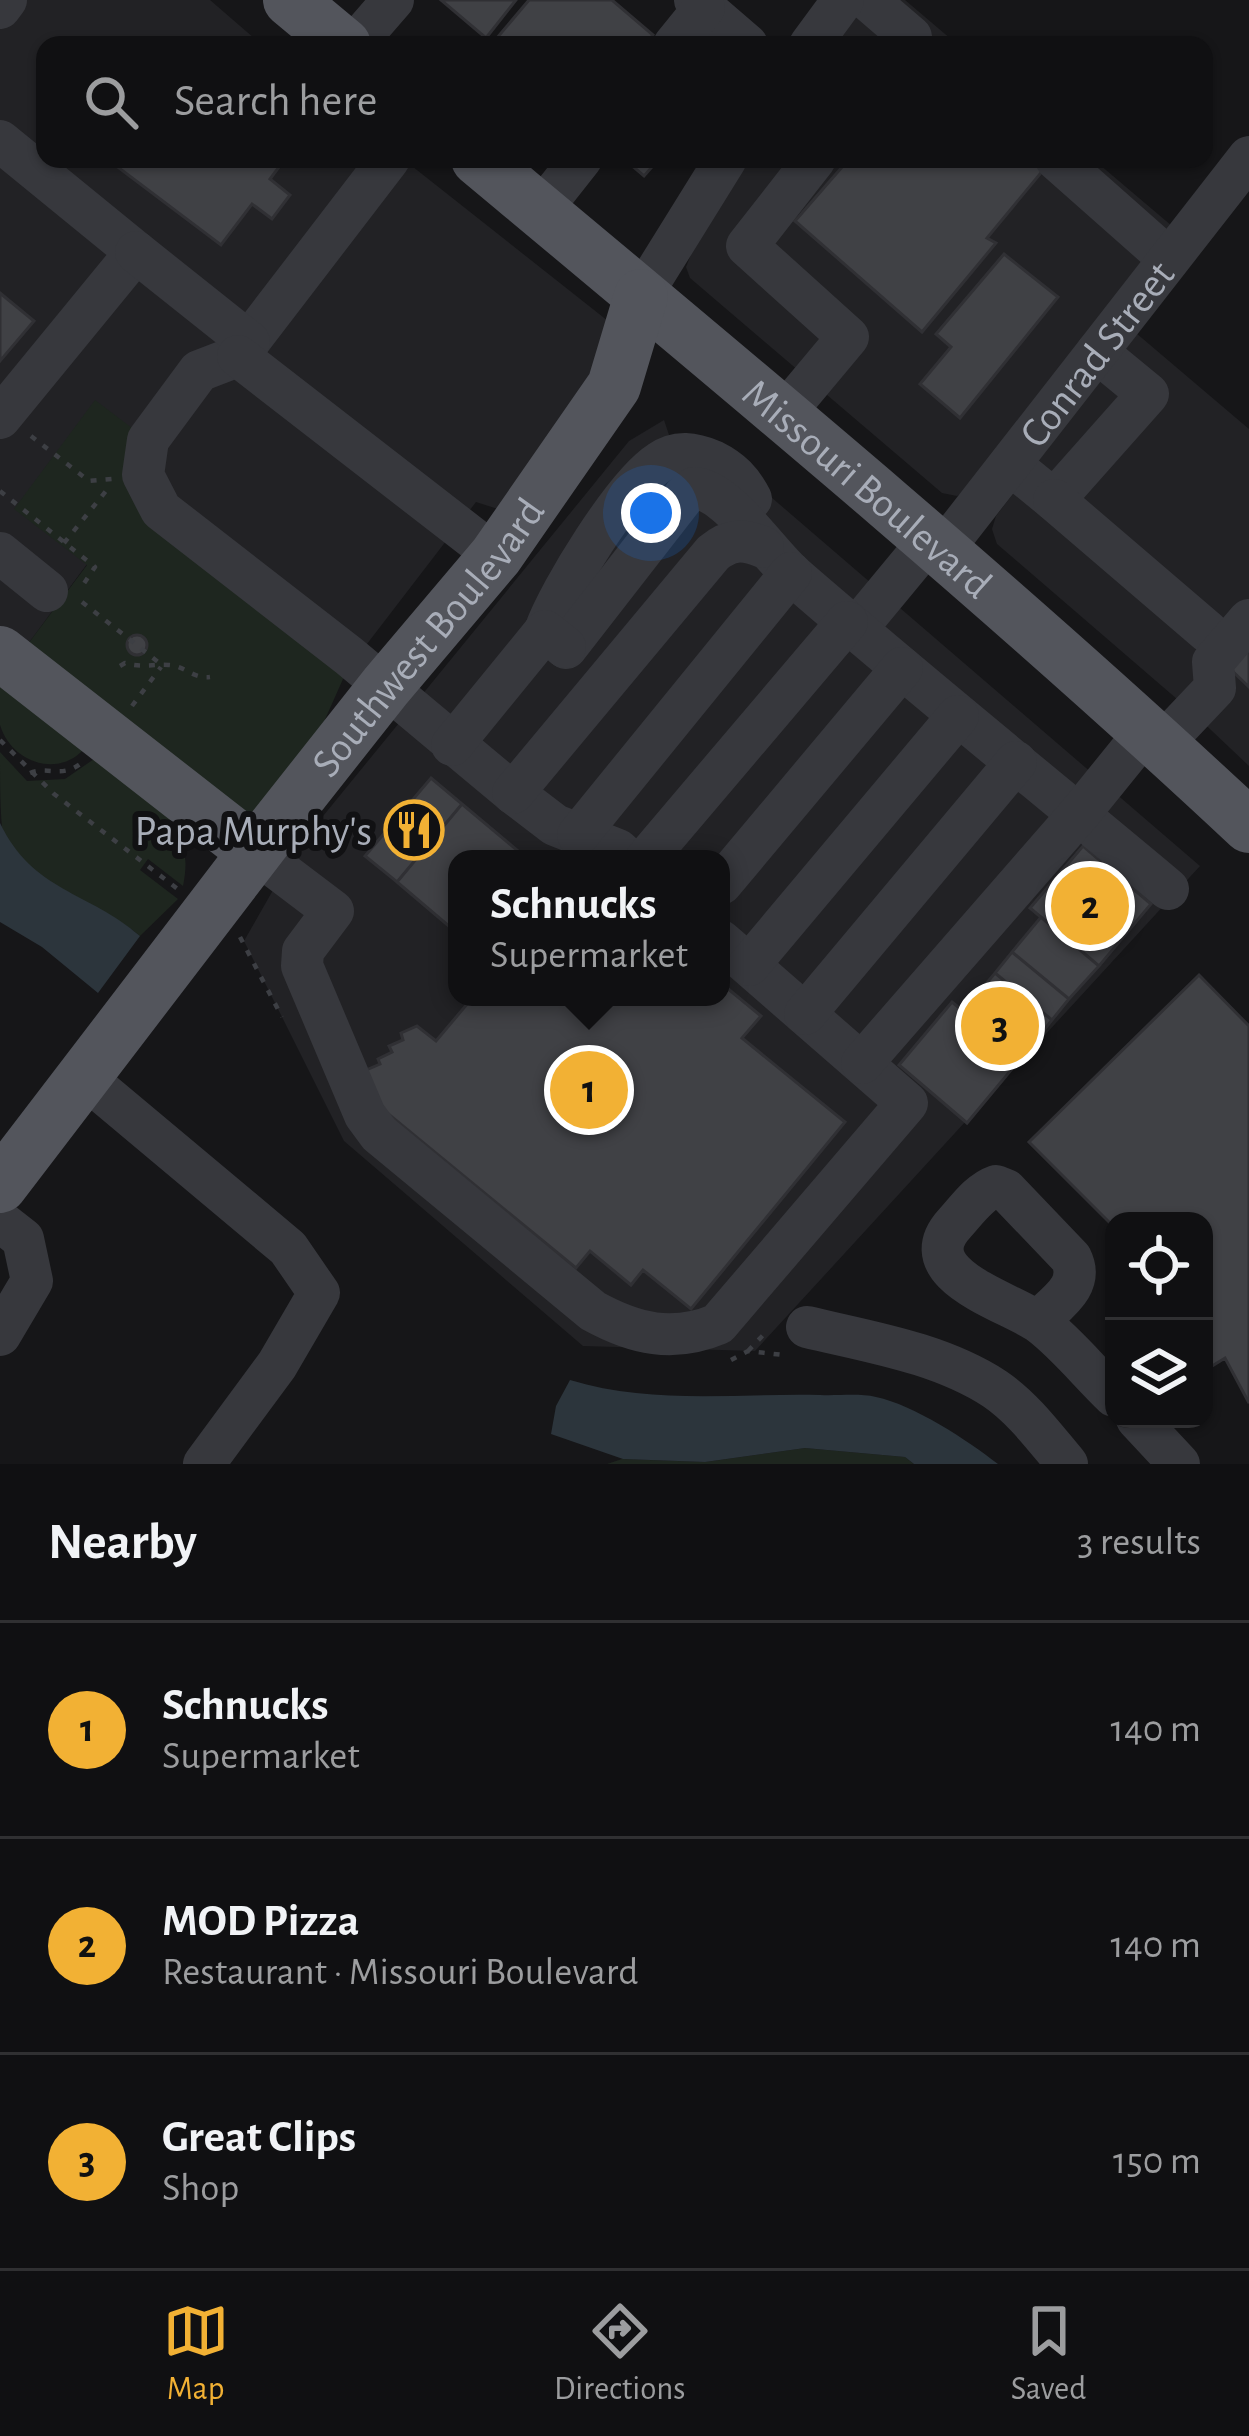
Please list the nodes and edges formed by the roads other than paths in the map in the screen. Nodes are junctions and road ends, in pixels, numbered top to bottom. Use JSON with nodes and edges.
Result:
{"nodes":[{"id":1,"x":6,"y":0,"type":"edge"},
{"id":2,"x":290,"y":0,"type":"edge"},
{"id":3,"x":393,"y":0,"type":"edge"},
{"id":4,"x":843,"y":0,"type":"edge"},
{"id":5,"x":868,"y":0,"type":"edge"},
{"id":6,"x":699,"y":4,"type":"edge"},
{"id":7,"x":0,"y":8,"type":"edge"},
{"id":8,"x":333,"y":36,"type":"edge"},
{"id":9,"x":362,"y":36,"type":"edge"},
{"id":10,"x":679,"y":36,"type":"edge"},
{"id":11,"x":737,"y":36,"type":"edge"},
{"id":12,"x":817,"y":36,"type":"edge"},
{"id":13,"x":906,"y":36,"type":"edge"},
{"id":14,"x":0,"y":141,"type":"edge"},
{"id":15,"x":1249,"y":157,"type":"edge"},
{"id":16,"x":382,"y":168,"type":"edge"},
{"id":17,"x":489,"y":168,"type":"edge"},
{"id":18,"x":574,"y":168,"type":"edge"},
{"id":19,"x":720,"y":168,"type":"edge"},
{"id":20,"x":808,"y":168,"type":"edge"},
{"id":21,"x":1066,"y":168,"type":"edge"},
{"id":22,"x":540,"y":211,"type":"junction"},
{"id":23,"x":136,"y":251,"type":"junction"},
{"id":24,"x":1169,"y":260,"type":"junction"},
{"id":25,"x":641,"y":296,"type":"junction"},
{"id":26,"x":243,"y":349,"type":"junction"},
{"id":27,"x":1097,"y":352,"type":"junction"},
{"id":28,"x":1,"y":416,"type":"edge"},
{"id":29,"x":782,"y":416,"type":"junction"},
{"id":30,"x":1010,"y":464,"type":"junction"},
{"id":31,"x":1054,"y":500,"type":"junction"},
{"id":32,"x":935,"y":547,"type":"junction"},
{"id":33,"x":0,"y":553,"type":"edge"},
{"id":34,"x":496,"y":556,"type":"junction"},
{"id":35,"x":777,"y":560,"type":"junction"},
{"id":36,"x":47,"y":591,"type":"dead end"},
{"id":37,"x":1249,"y":620,"type":"edge"},
{"id":38,"x":852,"y":626,"type":"junction"},
{"id":39,"x":1208,"y":632,"type":"dead end"},
{"id":40,"x":555,"y":639,"type":"junction"},
{"id":41,"x":0,"y":653,"type":"edge"},
{"id":42,"x":902,"y":668,"type":"junction"},
{"id":43,"x":607,"y":679,"type":"junction"},
{"id":44,"x":386,"y":686,"type":"junction"},
{"id":45,"x":958,"y":716,"type":"junction"},
{"id":46,"x":1154,"y":737,"type":"junction"},
{"id":47,"x":452,"y":745,"type":"junction"},
{"id":48,"x":1016,"y":762,"type":"junction"},
{"id":49,"x":163,"y":778,"type":"junction"},
{"id":50,"x":513,"y":793,"type":"junction"},
{"id":51,"x":1079,"y":814,"type":"junction"},
{"id":52,"x":1249,"y":826,"type":"edge"},
{"id":53,"x":578,"y":835,"type":"junction"},
{"id":54,"x":617,"y":850,"type":"edge"},
{"id":55,"x":654,"y":850,"type":"edge"},
{"id":56,"x":255,"y":852,"type":"junction"},
{"id":57,"x":730,"y":873,"type":"edge"},
{"id":58,"x":1168,"y":889,"type":"dead end"},
{"id":59,"x":197,"y":904,"type":"junction"},
{"id":60,"x":735,"y":953,"type":"edge"},
{"id":61,"x":805,"y":1014,"type":"junction"},
{"id":62,"x":862,"y":1063,"type":"junction"},
{"id":63,"x":84,"y":1077,"type":"junction"},
{"id":64,"x":0,"y":1186,"type":"edge"},
{"id":65,"x":0,"y":1221,"type":"edge"},
{"id":66,"x":1038,"y":1321,"type":"dead end"},
{"id":67,"x":807,"y":1327,"type":"road end"},
{"id":68,"x":0,"y":1335,"type":"edge"},
{"id":69,"x":1105,"y":1387,"type":"edge"},
{"id":70,"x":1145,"y":1428,"type":"edge"},
{"id":71,"x":204,"y":1464,"type":"edge"},
{"id":72,"x":1067,"y":1464,"type":"edge"},
{"id":73,"x":1179,"y":1464,"type":"edge"}],
"edges":[{"from":1,"to":7,"type":"street"},
{"from":2,"to":8,"type":"main road"},
{"from":3,"to":9,"type":"street"},
{"from":4,"to":12,"type":"street"},
{"from":5,"to":13,"type":"street"},
{"from":6,"to":10,"type":"street"},
{"from":6,"to":11,"type":"street"},
{"from":14,"to":23,"type":"street"},
{"from":15,"to":24,"type":"street","name":"Conrad Street"},
{"from":16,"to":26,"type":"street"},
{"from":17,"to":22,"type":"main road","name":"Missouri Boulevard"},
{"from":18,"to":22,"type":"street"},
{"from":19,"to":25,"type":"street"},
{"from":20,"to":29,"type":"street"},
{"from":21,"to":24,"type":"street"},
{"from":22,"to":25,"type":"main road","name":"Missouri Boulevard"},
{"from":23,"to":26,"type":"street"},
{"from":23,"to":28,"type":"street"},
{"from":24,"to":27,"type":"street","name":"Conrad Street"},
{"from":25,"to":29,"type":"main road","name":"Missouri Boulevard"},
{"from":25,"to":34,"type":"main road","name":"Southwest Boulevard"},
{"from":26,"to":34,"type":"street"},
{"from":26,"to":44,"type":"street"},
{"from":27,"to":30,"type":"street","name":"Conrad Street"},
{"from":27,"to":31,"type":"street"},
{"from":29,"to":32,"type":"main road","name":"Missouri Boulevard"},
{"from":30,"to":31,"type":"street"},
{"from":30,"to":32,"type":"street","name":"Conrad Street"},
{"from":31,"to":39,"type":"street"},
{"from":32,"to":38,"type":"street","name":"Conrad Street"},
{"from":32,"to":46,"type":"main road","name":"Missouri Boulevard"},
{"from":33,"to":36,"type":"street"},
{"from":34,"to":44,"type":"main road","name":"Southwest Boulevard"},
{"from":35,"to":38,"type":"street"},
{"from":35,"to":40,"type":"street"},
{"from":35,"to":43,"type":"street"},
{"from":35,"to":53,"type":"street"},
{"from":37,"to":46,"type":"street"},
{"from":38,"to":42,"type":"street"},
{"from":38,"to":55,"type":"street","name":"Conrad Street"},
{"from":40,"to":43,"type":"street"},
{"from":40,"to":47,"type":"street"},
{"from":41,"to":49,"type":"main road"},
{"from":42,"to":45,"type":"street"},
{"from":42,"to":57,"type":"street"},
{"from":43,"to":50,"type":"street"},
{"from":44,"to":47,"type":"street"},
{"from":44,"to":56,"type":"main road","name":"Southwest Boulevard"},
{"from":45,"to":48,"type":"street"},
{"from":45,"to":60,"type":"street"},
{"from":46,"to":51,"type":"street"},
{"from":46,"to":52,"type":"main road","name":"Missouri Boulevard"},
{"from":47,"to":50,"type":"street"},
{"from":48,"to":51,"type":"street"},
{"from":48,"to":61,"type":"street"},
{"from":49,"to":56,"type":"main road"},
{"from":49,"to":59,"type":"main road"},
{"from":50,"to":53,"type":"street"},
{"from":51,"to":58,"type":"street"},
{"from":51,"to":62,"type":"street"},
{"from":53,"to":54,"type":"street"},
{"from":56,"to":59,"type":"main road","name":"Southwest Boulevard"},
{"from":56,"to":62,"type":"street"},
{"from":59,"to":63,"type":"main road","name":"Southwest Boulevard"},
{"from":60,"to":61,"type":"street"},
{"from":61,"to":62,"type":"street"},
{"from":63,"to":64,"type":"main road","name":"Southwest Boulevard"},
{"from":63,"to":71,"type":"street"},
{"from":65,"to":68,"type":"street"},
{"from":66,"to":69,"type":"street"},
{"from":67,"to":72,"type":"street"},
{"from":70,"to":73,"type":"street"}]}
